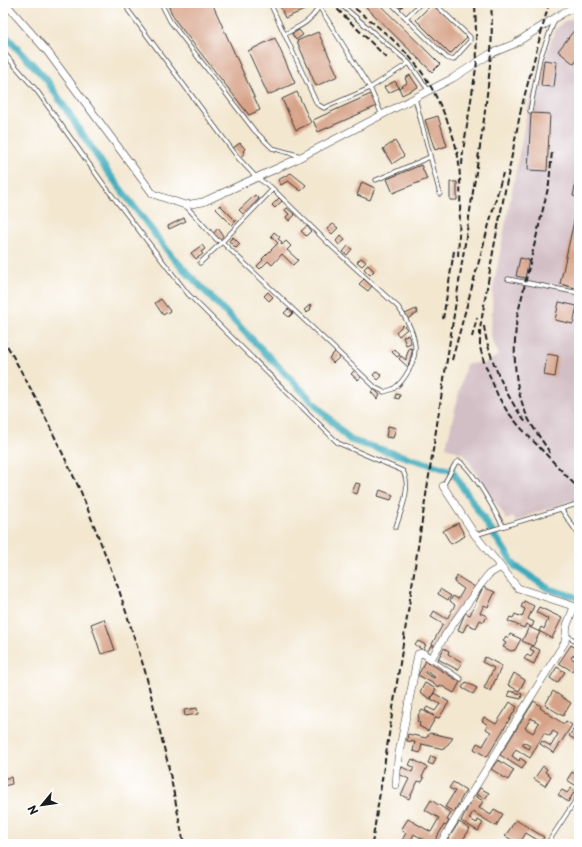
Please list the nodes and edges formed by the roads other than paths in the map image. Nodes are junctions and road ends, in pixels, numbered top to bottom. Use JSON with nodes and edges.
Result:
{"nodes":[{"id":1,"x":5,"y":3,"type":"edge"},
{"id":2,"x":161,"y":3,"type":"edge"},
{"id":3,"x":270,"y":3,"type":"edge"},
{"id":4,"x":339,"y":3,"type":"edge"},
{"id":5,"x":391,"y":3,"type":"edge"},
{"id":6,"x":420,"y":3,"type":"edge"},
{"id":7,"x":434,"y":3,"type":"edge"},
{"id":8,"x":318,"y":4,"type":"edge"},
{"id":9,"x":579,"y":5,"type":"edge"},
{"id":10,"x":128,"y":10,"type":"dead end"},
{"id":11,"x":556,"y":17,"type":"junction"},
{"id":12,"x":406,"y":18,"type":"junction"},
{"id":13,"x":285,"y":34,"type":"junction"},
{"id":14,"x":3,"y":52,"type":"edge"},
{"id":15,"x":409,"y":63,"type":"junction"},
{"id":16,"x":370,"y":88,"type":"junction"},
{"id":17,"x":429,"y":91,"type":"junction"},
{"id":18,"x":415,"y":98,"type":"junction"},
{"id":19,"x":530,"y":111,"type":"dead end"},
{"id":20,"x":382,"y":115,"type":"junction"},
{"id":21,"x":302,"y":157,"type":"junction"},
{"id":22,"x":430,"y":157,"type":"junction"},
{"id":23,"x":257,"y":178,"type":"junction"},
{"id":24,"x":376,"y":180,"type":"dead end"},
{"id":25,"x":273,"y":189,"type":"junction"},
{"id":26,"x":440,"y":194,"type":"dead end"},
{"id":27,"x":185,"y":205,"type":"junction"},
{"id":28,"x":222,"y":242,"type":"junction"},
{"id":29,"x":200,"y":263,"type":"dead end"},
{"id":30,"x":508,"y":280,"type":"dead end"},
{"id":31,"x":579,"y":293,"type":"edge"},
{"id":32,"x":443,"y":485,"type":"joint"},
{"id":33,"x":577,"y":504,"type":"dead end"},
{"id":34,"x":561,"y":509,"type":"junction"},
{"id":35,"x":503,"y":526,"type":"junction"},
{"id":36,"x":396,"y":527,"type":"dead end"},
{"id":37,"x":476,"y":535,"type":"junction"},
{"id":38,"x":579,"y":535,"type":"edge"},
{"id":39,"x":501,"y":567,"type":"junction"},
{"id":40,"x":576,"y":608,"type":"edge"},
{"id":41,"x":566,"y":635,"type":"junction"},
{"id":42,"x":579,"y":643,"type":"edge"},
{"id":43,"x":432,"y":659,"type":"junction"},
{"id":44,"x":462,"y":679,"type":"dead end"},
{"id":45,"x":396,"y":785,"type":"dead end"},
{"id":46,"x":579,"y":795,"type":"edge"},
{"id":47,"x":440,"y":844,"type":"edge"},
{"id":48,"x":547,"y":844,"type":"edge"}],
"edges":[{"from":1,"to":27,"type":"street"},
{"from":2,"to":21,"type":"lane"},
{"from":3,"to":13,"type":"lane"},
{"from":4,"to":15,"type":"lane"},
{"from":5,"to":12,"type":"lane"},
{"from":6,"to":12,"type":"lane"},
{"from":7,"to":12,"type":"lane"},
{"from":8,"to":13,"type":"lane"},
{"from":8,"to":16,"type":"lane"},
{"from":9,"to":11,"type":"street"},
{"from":10,"to":23,"type":"lane"},
{"from":11,"to":17,"type":"street"},
{"from":11,"to":19,"type":"lane"},
{"from":13,"to":16,"type":"lane"},
{"from":14,"to":36,"type":"lane"},
{"from":15,"to":16,"type":"lane"},
{"from":15,"to":17,"type":"lane"},
{"from":16,"to":20,"type":"lane"},
{"from":17,"to":18,"type":"street"},
{"from":18,"to":20,"type":"street"},
{"from":18,"to":22,"type":"lane"},
{"from":20,"to":21,"type":"street"},
{"from":21,"to":23,"type":"street"},
{"from":22,"to":24,"type":"lane"},
{"from":22,"to":26,"type":"lane"},
{"from":23,"to":25,"type":"lane"},
{"from":23,"to":27,"type":"street"},
{"from":25,"to":28,"type":"lane"},
{"from":25,"to":28,"type":"lane"},
{"from":27,"to":28,"type":"lane"},
{"from":28,"to":29,"type":"lane"},
{"from":30,"to":31,"type":"lane"},
{"from":32,"to":35,"type":"lane"},
{"from":32,"to":37,"type":"street"},
{"from":33,"to":34,"type":"lane"},
{"from":34,"to":35,"type":"lane"},
{"from":34,"to":38,"type":"lane"},
{"from":35,"to":37,"type":"lane"},
{"from":37,"to":39,"type":"street"},
{"from":39,"to":40,"type":"street"},
{"from":39,"to":43,"type":"street"},
{"from":40,"to":41,"type":"street"},
{"from":41,"to":42,"type":"lane"},
{"from":41,"to":47,"type":"street"},
{"from":43,"to":44,"type":"lane"},
{"from":43,"to":45,"type":"street"},
{"from":46,"to":48,"type":"lane"}]}
